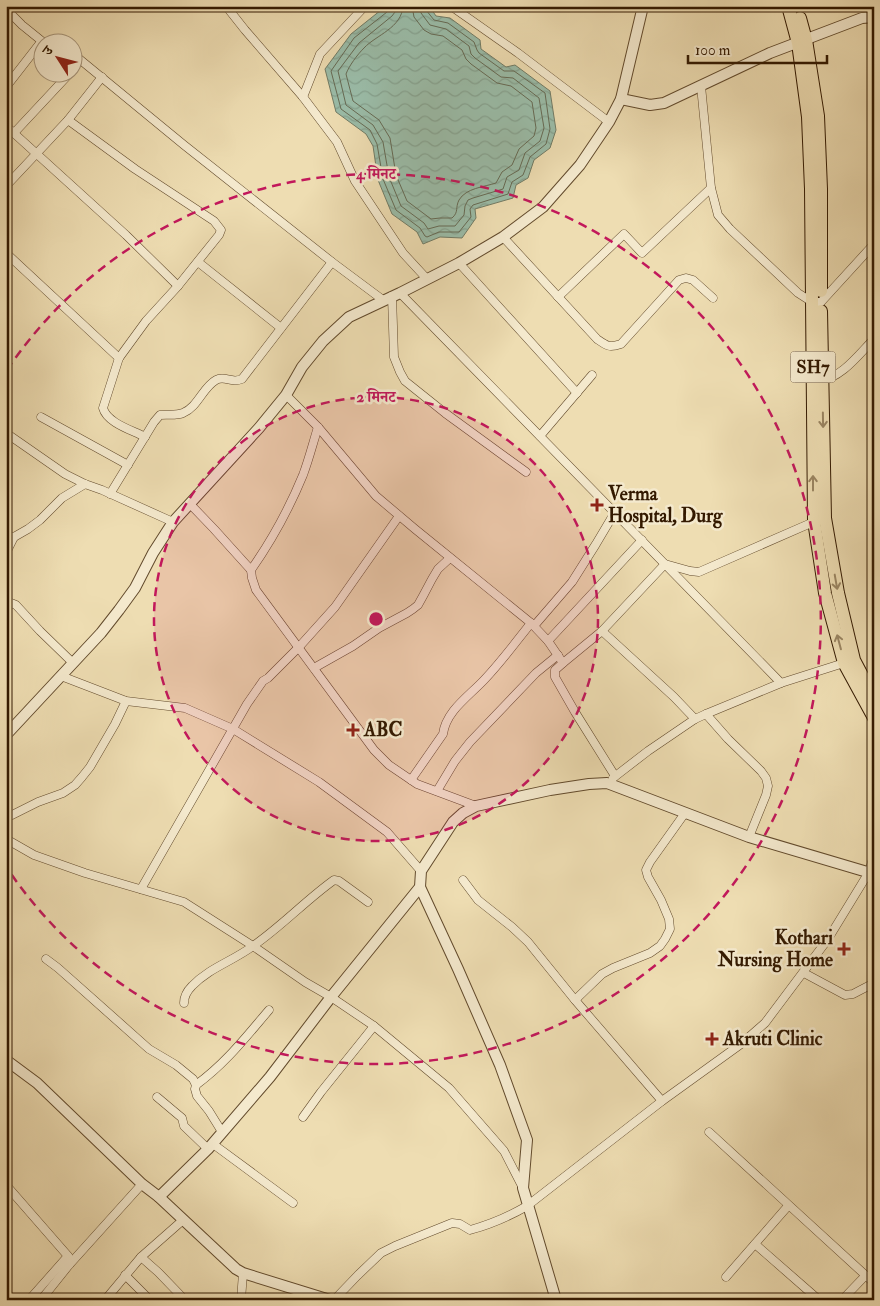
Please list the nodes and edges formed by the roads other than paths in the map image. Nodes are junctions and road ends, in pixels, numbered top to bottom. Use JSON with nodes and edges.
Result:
{"nodes":[{"id":1,"x":226,"y":6,"type":"edge"},
{"id":2,"x":365,"y":6,"type":"edge"},
{"id":3,"x":644,"y":6,"type":"edge"},
{"id":4,"x":788,"y":6,"type":"edge"},
{"id":5,"x":796,"y":6,"type":"edge"},
{"id":6,"x":455,"y":7,"type":"edge"},
{"id":7,"x":6,"y":9,"type":"edge"},
{"id":8,"x":874,"y":17,"type":"edge"},
{"id":9,"x":32,"y":34,"type":"edge"},
{"id":10,"x":802,"y":41,"type":"junction"},
{"id":11,"x":32,"y":54,"type":"edge"},
{"id":12,"x":82,"y":60,"type":"edge"},
{"id":13,"x":102,"y":77,"type":"junction"},
{"id":14,"x":62,"y":82,"type":"edge"},
{"id":15,"x":701,"y":86,"type":"junction"},
{"id":16,"x":6,"y":87,"type":"edge"},
{"id":17,"x":303,"y":97,"type":"junction"},
{"id":18,"x":621,"y":99,"type":"junction"},
{"id":19,"x":68,"y":120,"type":"junction"},
{"id":20,"x":609,"y":122,"type":"junction"},
{"id":21,"x":6,"y":126,"type":"edge"},
{"id":22,"x":14,"y":133,"type":"junction"},
{"id":23,"x":36,"y":154,"type":"junction"},
{"id":24,"x":6,"y":186,"type":"edge"},
{"id":25,"x":711,"y":188,"type":"junction"},
{"id":26,"x":503,"y":237,"type":"junction"},
{"id":27,"x":874,"y":244,"type":"edge"},
{"id":28,"x":6,"y":253,"type":"edge"},
{"id":29,"x":198,"y":262,"type":"junction"},
{"id":30,"x":332,"y":262,"type":"junction"},
{"id":31,"x":459,"y":263,"type":"junction"},
{"id":32,"x":427,"y":279,"type":"junction"},
{"id":33,"x":178,"y":286,"type":"junction"},
{"id":34,"x":392,"y":296,"type":"junction"},
{"id":35,"x":558,"y":297,"type":"junction"},
{"id":36,"x":713,"y":298,"type":"dead end"},
{"id":37,"x":816,"y":302,"type":"junction"},
{"id":38,"x":281,"y":328,"type":"junction"},
{"id":39,"x":874,"y":339,"type":"edge"},
{"id":40,"x":119,"y":358,"type":"junction"},
{"id":41,"x":592,"y":375,"type":"dead end"},
{"id":42,"x":818,"y":381,"type":"junction"},
{"id":43,"x":576,"y":393,"type":"junction"},
{"id":44,"x":286,"y":394,"type":"junction"},
{"id":45,"x":41,"y":417,"type":"dead end"},
{"id":46,"x":318,"y":427,"type":"junction"},
{"id":47,"x":6,"y":433,"type":"edge"},
{"id":48,"x":145,"y":436,"type":"junction"},
{"id":49,"x":540,"y":436,"type":"junction"},
{"id":50,"x":128,"y":465,"type":"junction"},
{"id":51,"x":526,"y":472,"type":"dead end"},
{"id":52,"x":85,"y":484,"type":"junction"},
{"id":53,"x":110,"y":494,"type":"junction"},
{"id":54,"x":190,"y":504,"type":"junction"},
{"id":55,"x":614,"y":512,"type":"junction"},
{"id":56,"x":399,"y":516,"type":"junction"},
{"id":57,"x":819,"y":520,"type":"junction"},
{"id":58,"x":173,"y":522,"type":"junction"},
{"id":59,"x":10,"y":537,"type":"edge"},
{"id":60,"x":642,"y":540,"type":"junction"},
{"id":61,"x":6,"y":553,"type":"edge"},
{"id":62,"x":450,"y":558,"type":"junction"},
{"id":63,"x":665,"y":564,"type":"junction"},
{"id":64,"x":252,"y":570,"type":"junction"},
{"id":65,"x":6,"y":605,"type":"edge"},
{"id":66,"x":533,"y":625,"type":"junction"},
{"id":67,"x":602,"y":631,"type":"junction"},
{"id":68,"x":548,"y":641,"type":"junction"},
{"id":69,"x":299,"y":647,"type":"junction"},
{"id":70,"x":558,"y":655,"type":"junction"},
{"id":71,"x":849,"y":661,"type":"junction"},
{"id":72,"x":563,"y":662,"type":"junction"},
{"id":73,"x":73,"y":663,"type":"junction"},
{"id":74,"x":314,"y":668,"type":"junction"},
{"id":75,"x":61,"y":676,"type":"junction"},
{"id":76,"x":781,"y":683,"type":"junction"},
{"id":77,"x":874,"y":698,"type":"edge"},
{"id":78,"x":126,"y":701,"type":"junction"},
{"id":79,"x":706,"y":714,"type":"junction"},
{"id":80,"x":874,"y":718,"type":"edge"},
{"id":81,"x":695,"y":720,"type":"junction"},
{"id":82,"x":232,"y":729,"type":"junction"},
{"id":83,"x":6,"y":735,"type":"edge"},
{"id":84,"x":616,"y":776,"type":"junction"},
{"id":85,"x":411,"y":780,"type":"junction"},
{"id":86,"x":607,"y":783,"type":"junction"},
{"id":87,"x":437,"y":791,"type":"junction"},
{"id":88,"x":476,"y":806,"type":"junction"},
{"id":89,"x":685,"y":813,"type":"junction"},
{"id":90,"x":6,"y":818,"type":"edge"},
{"id":91,"x":749,"y":837,"type":"junction"},
{"id":92,"x":6,"y":839,"type":"edge"},
{"id":93,"x":874,"y":855,"type":"edge"},
{"id":94,"x":421,"y":871,"type":"junction"},
{"id":95,"x":871,"y":873,"type":"edge"},
{"id":96,"x":463,"y":880,"type":"dead end"},
{"id":97,"x":420,"y":887,"type":"junction"},
{"id":98,"x":141,"y":889,"type":"junction"},
{"id":99,"x":368,"y":902,"type":"dead end"},
{"id":100,"x":253,"y":946,"type":"junction"},
{"id":101,"x":46,"y":959,"type":"dead end"},
{"id":102,"x":804,"y":973,"type":"junction"},
{"id":103,"x":874,"y":983,"type":"edge"},
{"id":104,"x":331,"y":997,"type":"junction"},
{"id":105,"x":575,"y":1000,"type":"junction"},
{"id":106,"x":184,"y":1003,"type":"dead end"},
{"id":107,"x":269,"y":1010,"type":"dead end"},
{"id":108,"x":374,"y":1026,"type":"junction"},
{"id":109,"x":6,"y":1060,"type":"edge"},
{"id":110,"x":196,"y":1085,"type":"junction"},
{"id":111,"x":157,"y":1097,"type":"dead end"},
{"id":112,"x":662,"y":1101,"type":"junction"},
{"id":113,"x":303,"y":1117,"type":"dead end"},
{"id":114,"x":222,"y":1132,"type":"junction"},
{"id":115,"x":709,"y":1132,"type":"dead end"},
{"id":116,"x":210,"y":1146,"type":"junction"},
{"id":117,"x":142,"y":1184,"type":"junction"},
{"id":118,"x":6,"y":1185,"type":"edge"},
{"id":119,"x":523,"y":1188,"type":"junction"},
{"id":120,"x":159,"y":1197,"type":"junction"},
{"id":121,"x":293,"y":1203,"type":"dead end"},
{"id":122,"x":527,"y":1206,"type":"junction"},
{"id":123,"x":788,"y":1206,"type":"junction"},
{"id":124,"x":183,"y":1220,"type":"junction"},
{"id":125,"x":755,"y":1244,"type":"junction"},
{"id":126,"x":68,"y":1256,"type":"junction"},
{"id":127,"x":142,"y":1257,"type":"junction"},
{"id":128,"x":69,"y":1265,"type":"junction"},
{"id":129,"x":244,"y":1273,"type":"junction"},
{"id":130,"x":125,"y":1275,"type":"junction"},
{"id":131,"x":865,"y":1276,"type":"junction"},
{"id":132,"x":726,"y":1277,"type":"dead end"},
{"id":133,"x":874,"y":1283,"type":"edge"},
{"id":134,"x":553,"y":1299,"type":"edge"},
{"id":135,"x":28,"y":1300,"type":"edge"},
{"id":136,"x":41,"y":1300,"type":"edge"},
{"id":137,"x":105,"y":1300,"type":"edge"},
{"id":138,"x":150,"y":1300,"type":"edge"},
{"id":139,"x":185,"y":1300,"type":"edge"},
{"id":140,"x":242,"y":1300,"type":"edge"},
{"id":141,"x":332,"y":1300,"type":"edge"},
{"id":142,"x":819,"y":1300,"type":"edge"},
{"id":143,"x":842,"y":1300,"type":"edge"}],
"edges":[{"from":1,"to":17,"type":"street"},
{"from":2,"to":17,"type":"street"},
{"from":3,"to":18,"type":"street"},
{"from":4,"to":10,"type":"main road","number":"SH7"},
{"from":5,"to":10,"type":"main road","number":"SH7"},
{"from":6,"to":20,"type":"street"},
{"from":7,"to":9,"type":"street"},
{"from":8,"to":10,"type":"street"},
{"from":10,"to":15,"type":"street"},
{"from":10,"to":37,"type":"main road","number":"SH7"},
{"from":11,"to":16,"type":"street"},
{"from":12,"to":13,"type":"street"},
{"from":13,"to":19,"type":"street"},
{"from":13,"to":30,"type":"street"},
{"from":14,"to":22,"type":"street"},
{"from":15,"to":18,"type":"street"},
{"from":15,"to":25,"type":"street"},
{"from":17,"to":32,"type":"street"},
{"from":18,"to":20,"type":"street"},
{"from":19,"to":23,"type":"street"},
{"from":19,"to":29,"type":"street"},
{"from":20,"to":26,"type":"street"},
{"from":21,"to":22,"type":"street"},
{"from":22,"to":23,"type":"street"},
{"from":23,"to":24,"type":"street"},
{"from":23,"to":33,"type":"street"},
{"from":25,"to":35,"type":"street"},
{"from":25,"to":37,"type":"street"},
{"from":26,"to":31,"type":"street"},
{"from":26,"to":35,"type":"street"},
{"from":27,"to":37,"type":"street"},
{"from":28,"to":40,"type":"street"},
{"from":29,"to":33,"type":"street"},
{"from":29,"to":38,"type":"street"},
{"from":30,"to":34,"type":"street"},
{"from":30,"to":38,"type":"street"},
{"from":31,"to":32,"type":"street"},
{"from":31,"to":43,"type":"street"},
{"from":32,"to":34,"type":"street"},
{"from":33,"to":40,"type":"street"},
{"from":34,"to":44,"type":"street"},
{"from":34,"to":49,"type":"street"},
{"from":34,"to":51,"type":"street"},
{"from":35,"to":36,"type":"street"},
{"from":37,"to":42,"type":"main road","number":"SH7"},
{"from":38,"to":48,"type":"street"},
{"from":39,"to":42,"type":"street"},
{"from":40,"to":48,"type":"street"},
{"from":41,"to":43,"type":"street"},
{"from":42,"to":57,"type":"main road","number":"SH7"},
{"from":43,"to":49,"type":"street"},
{"from":44,"to":46,"type":"street"},
{"from":44,"to":54,"type":"street"},
{"from":45,"to":50,"type":"street"},
{"from":46,"to":56,"type":"street"},
{"from":46,"to":64,"type":"street"},
{"from":47,"to":52,"type":"street"},
{"from":48,"to":50,"type":"street"},
{"from":49,"to":55,"type":"street"},
{"from":50,"to":53,"type":"street"},
{"from":52,"to":53,"type":"street"},
{"from":52,"to":59,"type":"street"},
{"from":53,"to":58,"type":"street"},
{"from":54,"to":58,"type":"street"},
{"from":54,"to":64,"type":"street"},
{"from":55,"to":60,"type":"street"},
{"from":55,"to":66,"type":"street"},
{"from":56,"to":62,"type":"street"},
{"from":56,"to":69,"type":"street"},
{"from":57,"to":63,"type":"street"},
{"from":57,"to":71,"type":"main road","number":"SH7"},
{"from":58,"to":73,"type":"street"},
{"from":59,"to":61,"type":"street"},
{"from":60,"to":63,"type":"street"},
{"from":60,"to":68,"type":"street"},
{"from":62,"to":66,"type":"street"},
{"from":62,"to":74,"type":"street"},
{"from":63,"to":67,"type":"street"},
{"from":63,"to":76,"type":"street"},
{"from":64,"to":69,"type":"street"},
{"from":65,"to":73,"type":"street"},
{"from":66,"to":68,"type":"street"},
{"from":66,"to":85,"type":"street"},
{"from":67,"to":72,"type":"street"},
{"from":67,"to":81,"type":"street"},
{"from":68,"to":70,"type":"street"},
{"from":69,"to":74,"type":"street"},
{"from":69,"to":82,"type":"street"},
{"from":70,"to":72,"type":"street"},
{"from":70,"to":87,"type":"street"},
{"from":71,"to":76,"type":"street"},
{"from":71,"to":77,"type":"main road","number":"SH7"},
{"from":71,"to":80,"type":"main road","number":"SH7"},
{"from":72,"to":84,"type":"street"},
{"from":73,"to":75,"type":"street"},
{"from":74,"to":85,"type":"street"},
{"from":75,"to":78,"type":"street"},
{"from":75,"to":83,"type":"street"},
{"from":76,"to":79,"type":"street"},
{"from":78,"to":82,"type":"street"},
{"from":78,"to":90,"type":"street"},
{"from":79,"to":81,"type":"street"},
{"from":79,"to":91,"type":"street"},
{"from":81,"to":84,"type":"street"},
{"from":82,"to":94,"type":"street"},
{"from":82,"to":98,"type":"street"},
{"from":84,"to":86,"type":"street"},
{"from":85,"to":87,"type":"street"},
{"from":86,"to":88,"type":"street"},
{"from":86,"to":89,"type":"street"},
{"from":87,"to":88,"type":"street"},
{"from":88,"to":94,"type":"street"},
{"from":89,"to":91,"type":"street"},
{"from":89,"to":105,"type":"street"},
{"from":91,"to":95,"type":"street"},
{"from":92,"to":98,"type":"street"},
{"from":93,"to":95,"type":"street"},
{"from":94,"to":97,"type":"street"},
{"from":95,"to":102,"type":"street"},
{"from":96,"to":105,"type":"street"},
{"from":97,"to":104,"type":"street"},
{"from":97,"to":119,"type":"street"},
{"from":98,"to":100,"type":"street"},
{"from":99,"to":100,"type":"street"},
{"from":100,"to":104,"type":"street"},
{"from":100,"to":106,"type":"street"},
{"from":101,"to":110,"type":"street"},
{"from":102,"to":103,"type":"street"},
{"from":102,"to":112,"type":"street"},
{"from":104,"to":108,"type":"street"},
{"from":104,"to":114,"type":"street"},
{"from":105,"to":112,"type":"street"},
{"from":107,"to":110,"type":"street"},
{"from":108,"to":113,"type":"street"},
{"from":108,"to":119,"type":"street"},
{"from":109,"to":117,"type":"street"},
{"from":110,"to":114,"type":"street"},
{"from":111,"to":116,"type":"street"},
{"from":112,"to":122,"type":"street"},
{"from":114,"to":116,"type":"street"},
{"from":115,"to":123,"type":"street"},
{"from":116,"to":120,"type":"street"},
{"from":116,"to":121,"type":"street"},
{"from":117,"to":120,"type":"street"},
{"from":117,"to":128,"type":"street"},
{"from":118,"to":126,"type":"street"},
{"from":119,"to":122,"type":"street"},
{"from":120,"to":124,"type":"street"},
{"from":122,"to":134,"type":"street"},
{"from":122,"to":141,"type":"street"},
{"from":123,"to":125,"type":"street"},
{"from":123,"to":131,"type":"street"},
{"from":124,"to":127,"type":"street"},
{"from":124,"to":129,"type":"street"},
{"from":125,"to":132,"type":"street"},
{"from":125,"to":142,"type":"street"},
{"from":126,"to":128,"type":"street"},
{"from":126,"to":135,"type":"street"},
{"from":127,"to":130,"type":"street"},
{"from":127,"to":139,"type":"street"},
{"from":128,"to":136,"type":"street"},
{"from":129,"to":140,"type":"street"},
{"from":129,"to":141,"type":"street"},
{"from":130,"to":137,"type":"street"},
{"from":130,"to":138,"type":"street"},
{"from":131,"to":133,"type":"street"},
{"from":131,"to":143,"type":"street"}]}
